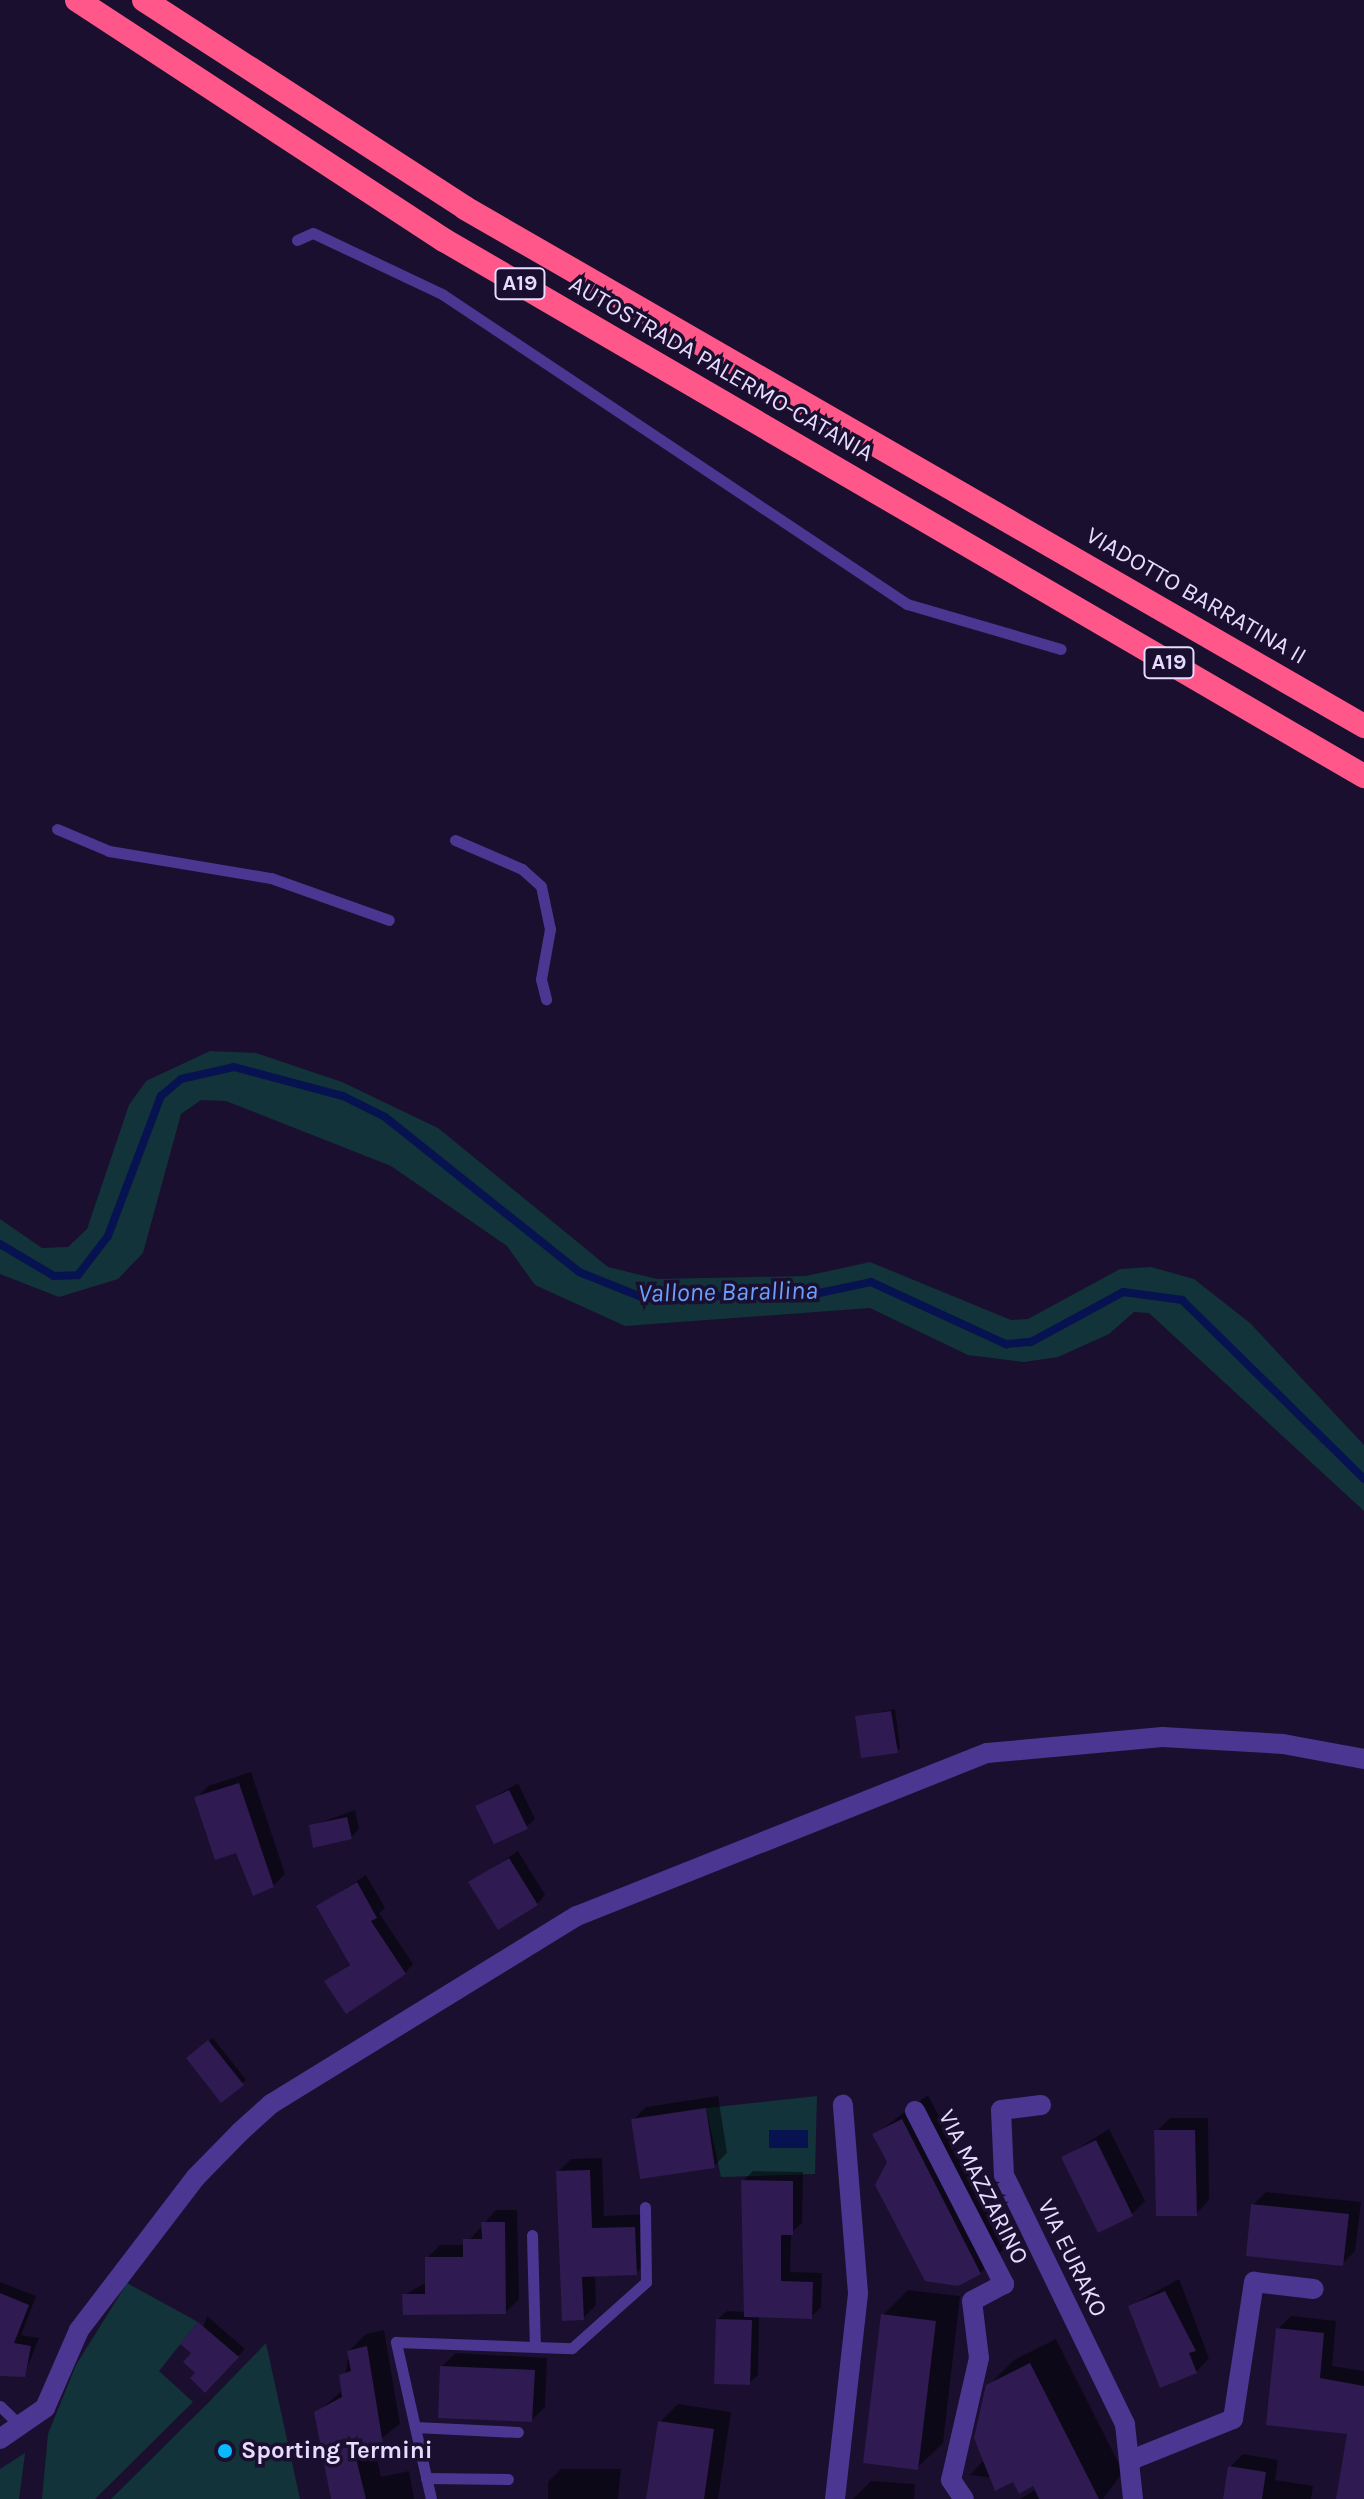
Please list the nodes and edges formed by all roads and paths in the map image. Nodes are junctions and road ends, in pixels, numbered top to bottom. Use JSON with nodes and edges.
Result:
{"nodes":[{"id":1,"x":77,"y":0,"type":"edge"},
{"id":2,"x":144,"y":0,"type":"edge"},
{"id":3,"x":297,"y":240,"type":"dead end"},
{"id":4,"x":1000,"y":515,"type":"joint"},
{"id":5,"x":1061,"y":649,"type":"dead end"},
{"id":6,"x":1364,"y":726,"type":"edge"},
{"id":7,"x":1364,"y":776,"type":"edge"},
{"id":8,"x":57,"y":829,"type":"dead end"},
{"id":9,"x":455,"y":840,"type":"dead end"},
{"id":10,"x":389,"y":920,"type":"dead end"},
{"id":11,"x":546,"y":999,"type":"dead end"},
{"id":12,"x":1364,"y":1759,"type":"edge"},
{"id":13,"x":843,"y":2105,"type":"dead end"},
{"id":14,"x":1041,"y":2105,"type":"dead end"},
{"id":15,"x":915,"y":2111,"type":"dead end"},
{"id":16,"x":645,"y":2207,"type":"dead end"},
{"id":17,"x":532,"y":2235,"type":"dead end"},
{"id":18,"x":1314,"y":2289,"type":"dead end"},
{"id":19,"x":535,"y":2346,"type":"junction"},
{"id":20,"x":0,"y":2406,"type":"edge"},
{"id":21,"x":20,"y":2425,"type":"junction"},
{"id":22,"x":415,"y":2427,"type":"junction"},
{"id":23,"x":518,"y":2432,"type":"dead end"},
{"id":24,"x":0,"y":2439,"type":"edge"},
{"id":25,"x":1131,"y":2460,"type":"junction"},
{"id":26,"x":426,"y":2478,"type":"junction"},
{"id":27,"x":508,"y":2479,"type":"dead end"},
{"id":28,"x":431,"y":2499,"type":"edge"},
{"id":29,"x":835,"y":2499,"type":"edge"},
{"id":30,"x":964,"y":2499,"type":"edge"},
{"id":31,"x":1133,"y":2499,"type":"edge"}],
"edges":[{"from":1,"to":7,"type":"highway","name":"AUTOSTRADA PALERMO-CATANIA","number":"A19"},
{"from":2,"to":4,"type":"highway","name":"AUTOSTRADA PALERMO-CATANIA","number":"A19"},
{"from":3,"to":5,"type":"lane"},
{"from":4,"to":6,"type":"highway","name":"VIADOTTO BARRATINA II","number":"A19"},
{"from":8,"to":10,"type":"lane"},
{"from":9,"to":11,"type":"lane"},
{"from":12,"to":21,"type":"street"},
{"from":13,"to":29,"type":"street"},
{"from":14,"to":25,"type":"street","name":"VIA EURAKO"},
{"from":15,"to":30,"type":"street","name":"VIA MAZZARINO"},
{"from":16,"to":19,"type":"lane"},
{"from":17,"to":19,"type":"lane"},
{"from":18,"to":25,"type":"street"},
{"from":19,"to":22,"type":"lane"},
{"from":20,"to":21,"type":"lane"},
{"from":21,"to":24,"type":"street"},
{"from":22,"to":23,"type":"lane"},
{"from":22,"to":26,"type":"lane"},
{"from":25,"to":31,"type":"street","name":"VIA EURAKO"},
{"from":26,"to":27,"type":"lane"},
{"from":26,"to":28,"type":"lane"}]}
